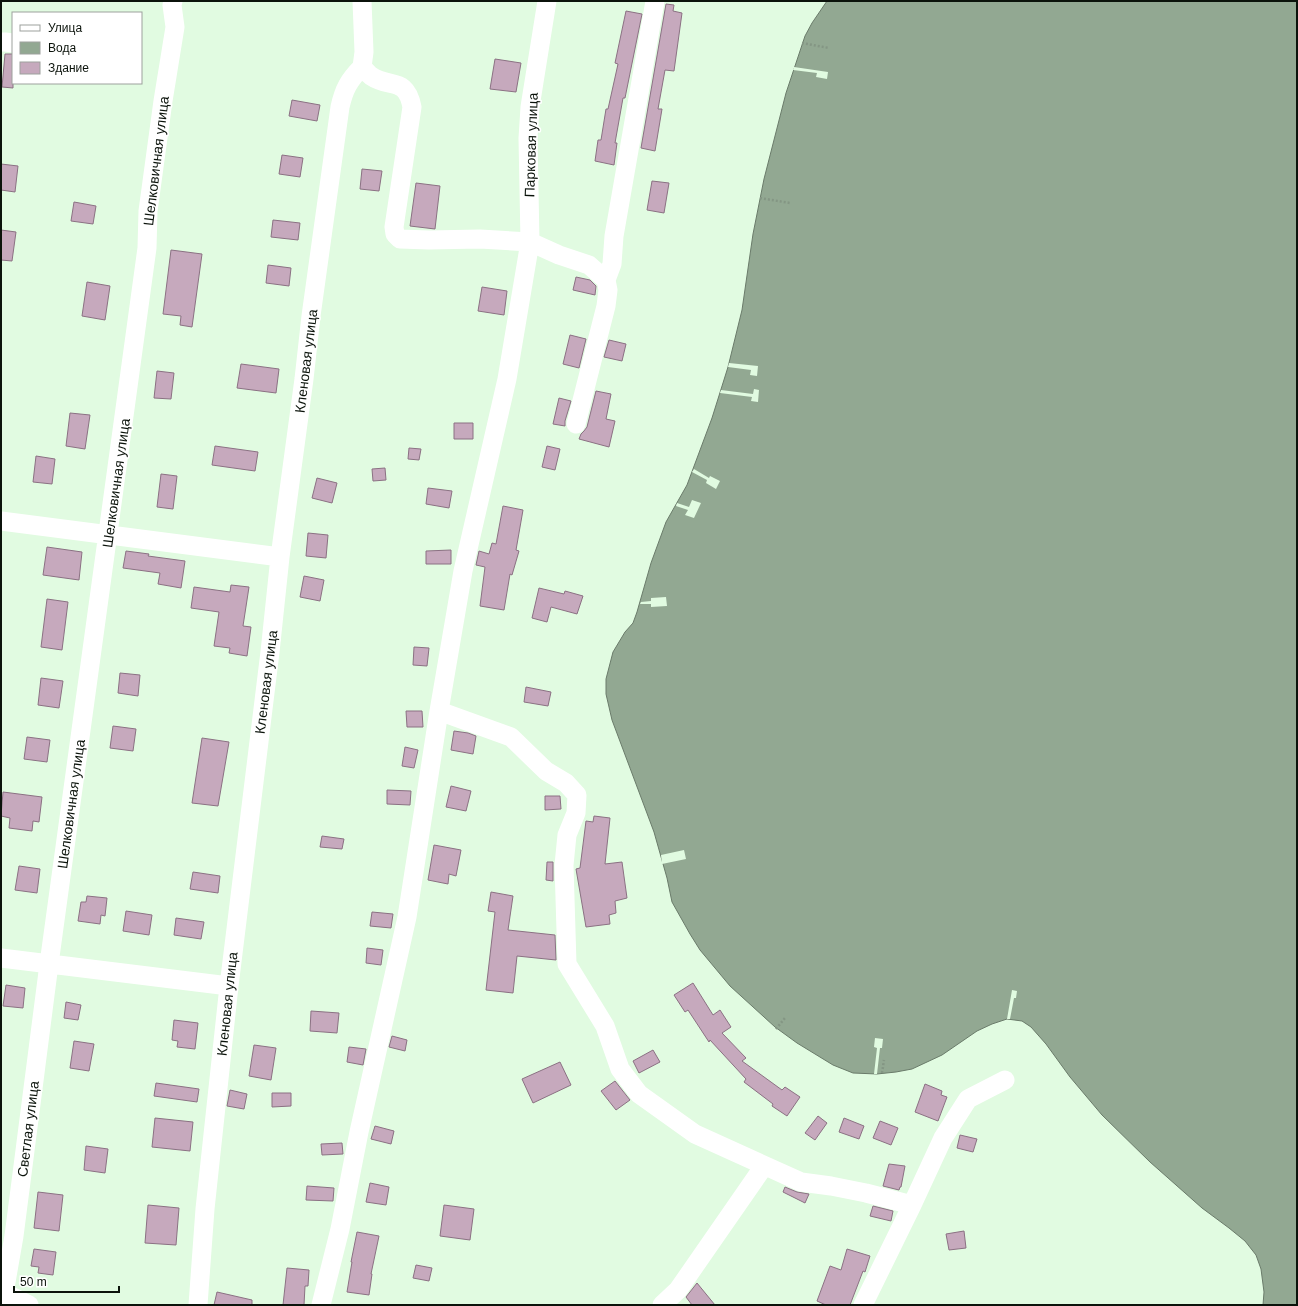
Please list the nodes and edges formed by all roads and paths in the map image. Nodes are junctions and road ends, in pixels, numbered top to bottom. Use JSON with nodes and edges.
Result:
{"nodes":[{"id":1,"x":173,"y":1,"type":"edge"},
{"id":2,"x":362,"y":1,"type":"edge"},
{"id":3,"x":547,"y":1,"type":"edge"},
{"id":4,"x":655,"y":1,"type":"edge"},
{"id":5,"x":1,"y":42,"type":"edge"},
{"id":6,"x":12,"y":43,"type":"edge"},
{"id":7,"x":802,"y":43,"type":"dead end"},
{"id":8,"x":829,"y":48,"type":"dead end"},
{"id":9,"x":362,"y":67,"type":"junction"},
{"id":10,"x":760,"y":198,"type":"dead end"},
{"id":11,"x":790,"y":203,"type":"dead end"},
{"id":12,"x":530,"y":242,"type":"junction"},
{"id":13,"x":606,"y":280,"type":"junction"},
{"id":14,"x":576,"y":424,"type":"dead end"},
{"id":15,"x":1,"y":521,"type":"edge"},
{"id":16,"x":108,"y":535,"type":"junction"},
{"id":17,"x":280,"y":557,"type":"junction"},
{"id":18,"x":439,"y":711,"type":"junction"},
{"id":19,"x":1,"y":958,"type":"edge"},
{"id":20,"x":49,"y":964,"type":"junction"},
{"id":21,"x":228,"y":986,"type":"junction"},
{"id":22,"x":785,"y":1018,"type":"dead end"},
{"id":23,"x":776,"y":1029,"type":"dead end"},
{"id":24,"x":884,"y":1060,"type":"dead end"},
{"id":25,"x":882,"y":1074,"type":"dead end"},
{"id":26,"x":1005,"y":1080,"type":"dead end"},
{"id":27,"x":764,"y":1166,"type":"junction"},
{"id":28,"x":912,"y":1205,"type":"junction"},
{"id":29,"x":4,"y":1299,"type":"edge"},
{"id":30,"x":29,"y":1305,"type":"edge"},
{"id":31,"x":198,"y":1305,"type":"edge"},
{"id":32,"x":321,"y":1305,"type":"edge"},
{"id":33,"x":662,"y":1305,"type":"edge"},
{"id":34,"x":863,"y":1305,"type":"edge"}],
"edges":[{"from":1,"to":16,"type":"street","name":"Шелковичная улица"},
{"from":2,"to":9,"type":"street"},
{"from":3,"to":12,"type":"street","name":"Парковая улица"},
{"from":4,"to":13,"type":"street"},
{"from":5,"to":6,"type":"street"},
{"from":7,"to":8,"type":"path"},
{"from":9,"to":12,"type":"street"},
{"from":9,"to":17,"type":"street","name":"Кленовая улица"},
{"from":10,"to":11,"type":"path"},
{"from":12,"to":13,"type":"street"},
{"from":12,"to":18,"type":"street","name":"Парковая улица"},
{"from":13,"to":14,"type":"street"},
{"from":15,"to":16,"type":"street"},
{"from":16,"to":17,"type":"street"},
{"from":16,"to":20,"type":"street","name":"Шелковичная улица"},
{"from":17,"to":21,"type":"street","name":"Кленовая улица"},
{"from":18,"to":27,"type":"street"},
{"from":18,"to":32,"type":"street","name":"Парковая улица"},
{"from":19,"to":20,"type":"street"},
{"from":20,"to":21,"type":"street"},
{"from":20,"to":29,"type":"street","name":"Светлая улица"},
{"from":21,"to":31,"type":"street","name":"Кленовая улица"},
{"from":22,"to":23,"type":"path"},
{"from":24,"to":25,"type":"path"},
{"from":26,"to":28,"type":"street"},
{"from":27,"to":28,"type":"street"},
{"from":27,"to":33,"type":"street"},
{"from":28,"to":34,"type":"street"},
{"from":29,"to":30,"type":"street"}]}
